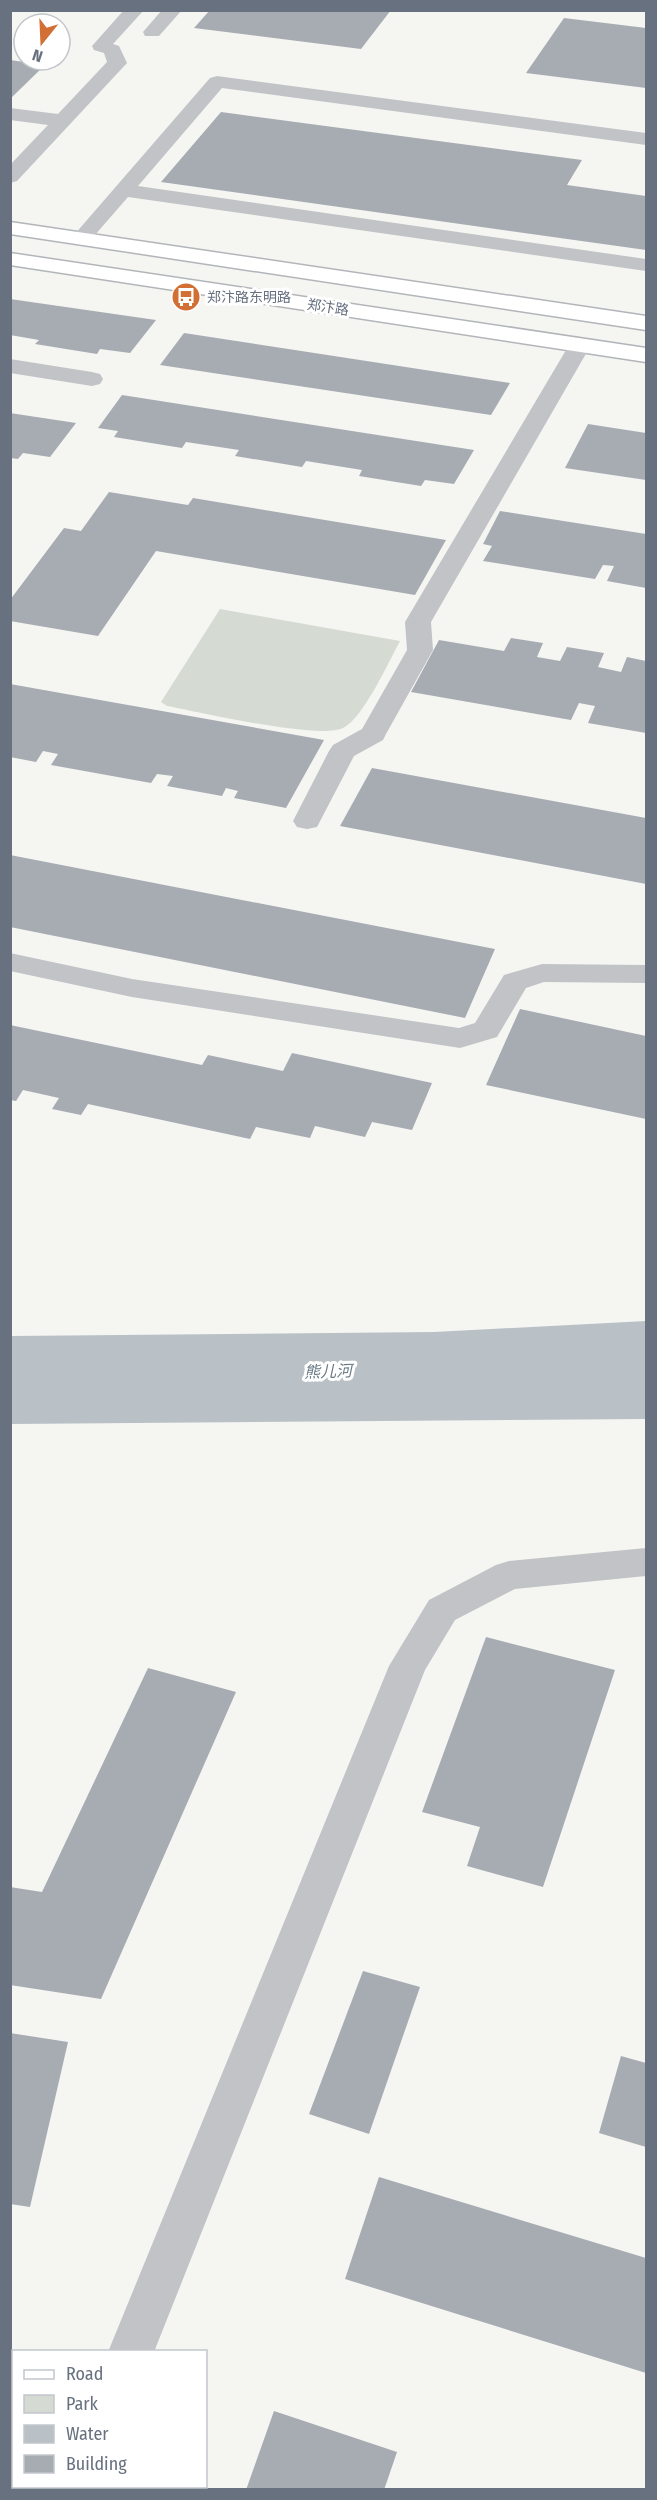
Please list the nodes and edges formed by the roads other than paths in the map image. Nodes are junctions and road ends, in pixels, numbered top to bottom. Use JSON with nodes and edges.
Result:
{"nodes":[{"id":1,"x":135,"y":10,"type":"edge"},
{"id":2,"x":173,"y":10,"type":"edge"},
{"id":3,"x":152,"y":32,"type":"dead end"},
{"id":4,"x":10,"y":114,"type":"edge"},
{"id":5,"x":63,"y":121,"type":"junction"},
{"id":6,"x":646,"y":139,"type":"edge"},
{"id":7,"x":10,"y":177,"type":"edge"},
{"id":8,"x":123,"y":190,"type":"junction"},
{"id":9,"x":10,"y":228,"type":"edge"},
{"id":10,"x":81,"y":239,"type":"junction"},
{"id":11,"x":10,"y":259,"type":"edge"},
{"id":12,"x":646,"y":265,"type":"edge"},
{"id":13,"x":645,"y":320,"type":"edge"},
{"id":14,"x":580,"y":345,"type":"junction"},
{"id":15,"x":646,"y":355,"type":"edge"},
{"id":16,"x":10,"y":366,"type":"edge"},
{"id":17,"x":92,"y":379,"type":"dead end"},
{"id":18,"x":307,"y":821,"type":"dead end"},
{"id":19,"x":10,"y":962,"type":"edge"},
{"id":20,"x":646,"y":974,"type":"edge"},
{"id":21,"x":646,"y":1562,"type":"edge"},
{"id":22,"x":132,"y":2350,"type":"edge"}],
"edges":[{"from":1,"to":5,"type":"street"},
{"from":2,"to":3,"type":"street"},
{"from":4,"to":5,"type":"street"},
{"from":5,"to":7,"type":"street"},
{"from":6,"to":8,"type":"street"},
{"from":8,"to":10,"type":"street"},
{"from":8,"to":12,"type":"street"},
{"from":9,"to":10,"type":"main road","name":"郑汴路"},
{"from":10,"to":13,"type":"main road","name":"郑汴路"},
{"from":11,"to":14,"type":"main road","name":"郑汴路"},
{"from":14,"to":15,"type":"main road","name":"郑汴路"},
{"from":14,"to":18,"type":"street"},
{"from":16,"to":17,"type":"street"},
{"from":19,"to":20,"type":"street"},
{"from":21,"to":22,"type":"street"}]}
